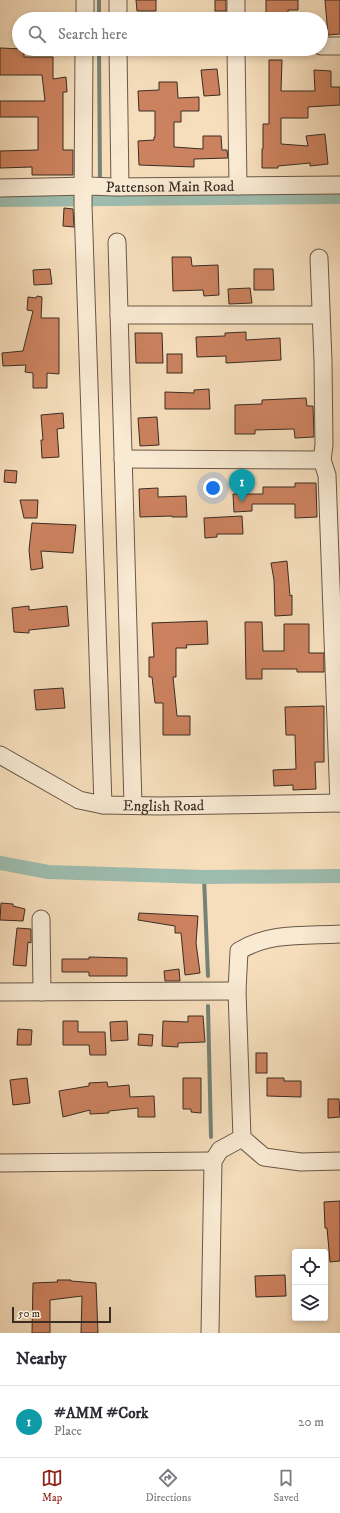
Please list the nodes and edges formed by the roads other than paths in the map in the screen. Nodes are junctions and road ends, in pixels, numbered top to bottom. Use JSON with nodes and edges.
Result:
{"nodes":[{"id":1,"x":85,"y":0,"type":"edge"},
{"id":2,"x":118,"y":0,"type":"edge"},
{"id":3,"x":236,"y":0,"type":"edge"},
{"id":4,"x":85,"y":12,"type":"edge"},
{"id":5,"x":118,"y":12,"type":"edge"},
{"id":6,"x":236,"y":12,"type":"edge"},
{"id":7,"x":328,"y":46,"type":"edge"},
{"id":8,"x":340,"y":46,"type":"edge"},
{"id":9,"x":84,"y":56,"type":"edge"},
{"id":10,"x":118,"y":56,"type":"edge"},
{"id":11,"x":236,"y":56,"type":"edge"},
{"id":12,"x":340,"y":185,"type":"edge"},
{"id":13,"x":238,"y":186,"type":"junction"},
{"id":14,"x":115,"y":187,"type":"junction"},
{"id":15,"x":0,"y":188,"type":"edge"},
{"id":16,"x":84,"y":191,"type":"junction"},
{"id":17,"x":117,"y":242,"type":"dead end"},
{"id":18,"x":319,"y":258,"type":"dead end"},
{"id":19,"x":119,"y":315,"type":"junction"},
{"id":20,"x":321,"y":315,"type":"junction"},
{"id":21,"x":123,"y":459,"type":"junction"},
{"id":22,"x":322,"y":460,"type":"junction"},
{"id":23,"x":0,"y":755,"type":"edge"},
{"id":24,"x":339,"y":803,"type":"edge"},
{"id":25,"x":103,"y":805,"type":"junction"},
{"id":26,"x":133,"y":805,"type":"junction"},
{"id":27,"x":41,"y":920,"type":"dead end"},
{"id":28,"x":340,"y":934,"type":"edge"},
{"id":29,"x":237,"y":991,"type":"junction"},
{"id":30,"x":0,"y":992,"type":"edge"},
{"id":31,"x":42,"y":992,"type":"junction"},
{"id":32,"x":242,"y":1138,"type":"junction"},
{"id":33,"x":213,"y":1161,"type":"junction"},
{"id":34,"x":340,"y":1161,"type":"edge"},
{"id":35,"x":0,"y":1163,"type":"edge"},
{"id":36,"x":210,"y":1333,"type":"edge"}],
"edges":[{"from":1,"to":4,"type":"street"},
{"from":2,"to":5,"type":"street"},
{"from":3,"to":6,"type":"street"},
{"from":7,"to":8,"type":"street"},
{"from":9,"to":16,"type":"street"},
{"from":10,"to":14,"type":"street"},
{"from":11,"to":13,"type":"street"},
{"from":12,"to":13,"type":"street","name":"Pattenson Main Road"},
{"from":13,"to":14,"type":"street","name":"Pattenson Main Road"},
{"from":14,"to":16,"type":"street","name":"Pattenson Main Road"},
{"from":15,"to":16,"type":"street","name":"Pattenson Main Road"},
{"from":16,"to":25,"type":"street"},
{"from":17,"to":19,"type":"street"},
{"from":18,"to":20,"type":"street"},
{"from":19,"to":20,"type":"street"},
{"from":19,"to":21,"type":"street"},
{"from":20,"to":22,"type":"street"},
{"from":21,"to":22,"type":"street"},
{"from":21,"to":26,"type":"street"},
{"from":22,"to":24,"type":"street"},
{"from":23,"to":25,"type":"street","name":"English Road"},
{"from":24,"to":26,"type":"street","name":"English Road"},
{"from":25,"to":26,"type":"street","name":"English Road"},
{"from":27,"to":31,"type":"street"},
{"from":28,"to":29,"type":"street"},
{"from":29,"to":31,"type":"street"},
{"from":29,"to":32,"type":"street"},
{"from":30,"to":31,"type":"street"},
{"from":32,"to":33,"type":"street"},
{"from":32,"to":34,"type":"street"},
{"from":33,"to":35,"type":"street"},
{"from":33,"to":36,"type":"street"}]}
